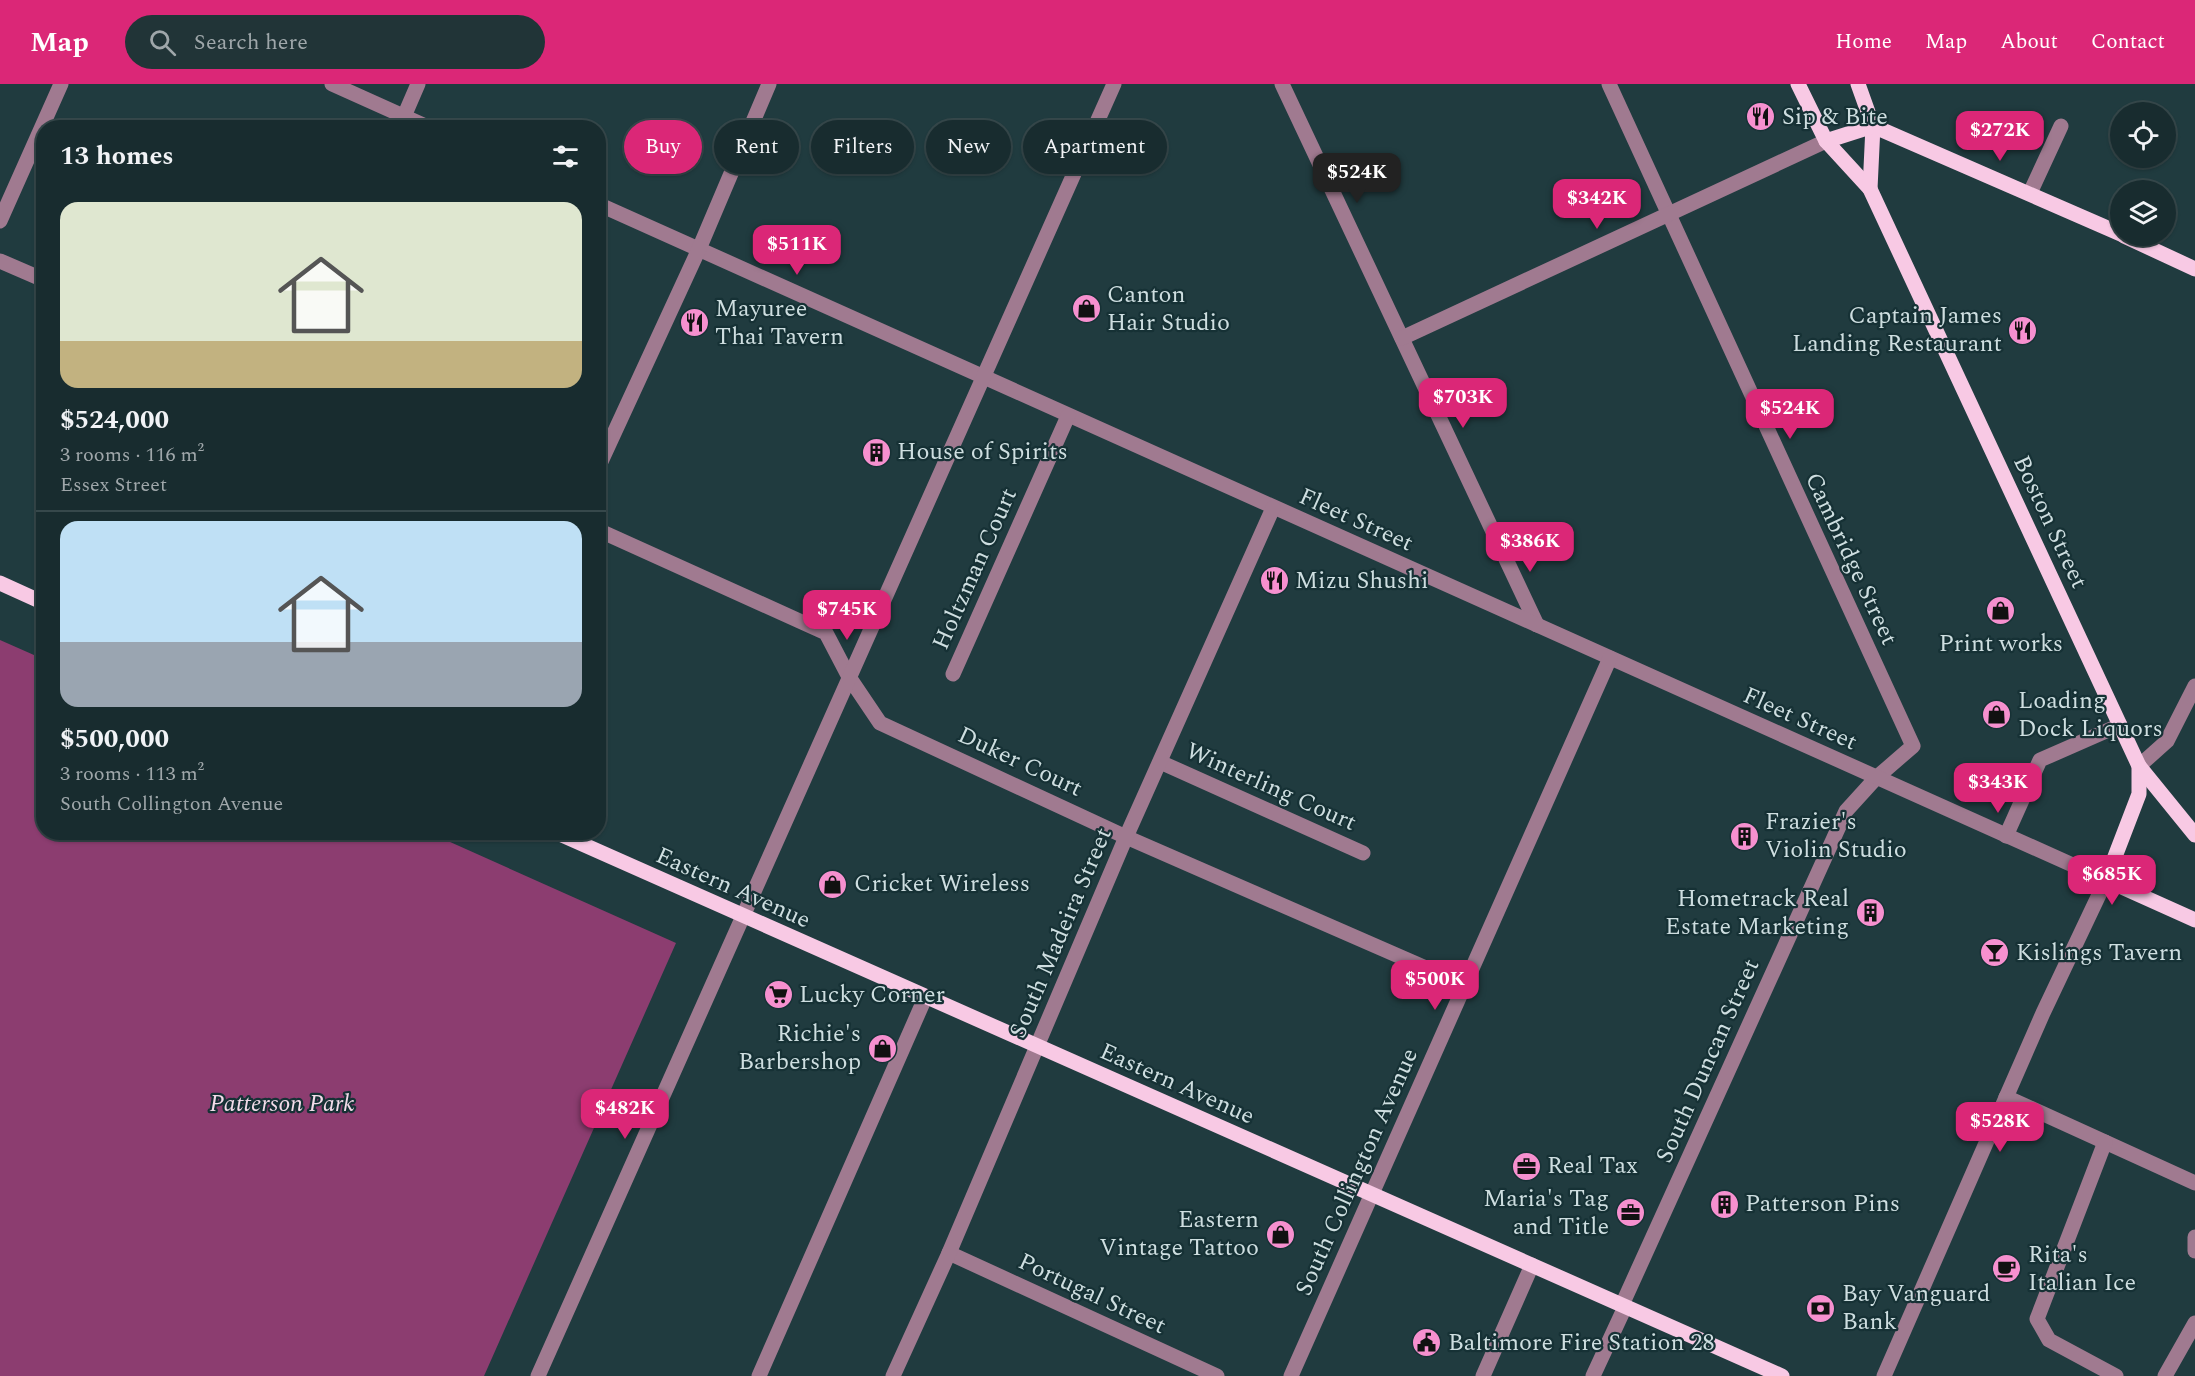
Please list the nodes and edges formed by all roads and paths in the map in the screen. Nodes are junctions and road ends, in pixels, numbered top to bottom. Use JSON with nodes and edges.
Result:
{"nodes":[{"id":1,"x":61,"y":84,"type":"edge"},
{"id":2,"x":332,"y":84,"type":"edge"},
{"id":3,"x":418,"y":84,"type":"edge"},
{"id":4,"x":769,"y":84,"type":"edge"},
{"id":5,"x":1114,"y":84,"type":"edge"},
{"id":6,"x":1282,"y":84,"type":"edge"},
{"id":7,"x":1609,"y":84,"type":"edge"},
{"id":8,"x":1798,"y":84,"type":"edge"},
{"id":9,"x":1858,"y":84,"type":"edge"},
{"id":10,"x":45,"y":120,"type":"edge"},
{"id":11,"x":397,"y":120,"type":"edge"},
{"id":12,"x":402,"y":120,"type":"edge"},
{"id":13,"x":1873,"y":126,"type":"junction"},
{"id":14,"x":2061,"y":126,"type":"dead end"},
{"id":15,"x":36,"y":140,"type":"edge"},
{"id":16,"x":1826,"y":141,"type":"junction"},
{"id":17,"x":1870,"y":189,"type":"junction"},
{"id":18,"x":2030,"y":193,"type":"junction"},
{"id":19,"x":606,"y":208,"type":"edge"},
{"id":20,"x":1669,"y":215,"type":"junction"},
{"id":21,"x":0,"y":221,"type":"edge"},
{"id":22,"x":2110,"y":230,"type":"edge"},
{"id":23,"x":2146,"y":246,"type":"edge"},
{"id":24,"x":699,"y":249,"type":"junction"},
{"id":25,"x":0,"y":261,"type":"edge"},
{"id":26,"x":2195,"y":269,"type":"edge"},
{"id":27,"x":36,"y":277,"type":"edge"},
{"id":28,"x":1402,"y":338,"type":"junction"},
{"id":29,"x":981,"y":377,"type":"junction"},
{"id":30,"x":1068,"y":416,"type":"junction"},
{"id":31,"x":606,"y":451,"type":"edge"},
{"id":32,"x":1273,"y":508,"type":"junction"},
{"id":33,"x":606,"y":534,"type":"edge"},
{"id":34,"x":0,"y":583,"type":"edge"},
{"id":35,"x":36,"y":599,"type":"edge"},
{"id":36,"x":1537,"y":626,"type":"junction"},
{"id":37,"x":1610,"y":658,"type":"junction"},
{"id":38,"x":953,"y":674,"type":"dead end"},
{"id":39,"x":849,"y":677,"type":"junction"},
{"id":40,"x":2195,"y":686,"type":"edge"},
{"id":41,"x":2121,"y":724,"type":"junction"},
{"id":42,"x":1160,"y":762,"type":"junction"},
{"id":43,"x":2139,"y":766,"type":"junction"},
{"id":44,"x":1876,"y":778,"type":"junction"},
{"id":45,"x":2195,"y":835,"type":"edge"},
{"id":46,"x":2006,"y":836,"type":"junction"},
{"id":47,"x":1126,"y":837,"type":"junction"},
{"id":48,"x":572,"y":840,"type":"edge"},
{"id":49,"x":1363,"y":853,"type":"dead end"},
{"id":50,"x":2106,"y":880,"type":"junction"},
{"id":51,"x":743,"y":918,"type":"junction"},
{"id":52,"x":2195,"y":920,"type":"edge"},
{"id":53,"x":1465,"y":984,"type":"junction"},
{"id":54,"x":925,"y":998,"type":"junction"},
{"id":55,"x":1037,"y":1047,"type":"junction"},
{"id":56,"x":2006,"y":1097,"type":"junction"},
{"id":57,"x":2105,"y":1142,"type":"junction"},
{"id":58,"x":2195,"y":1183,"type":"edge"},
{"id":59,"x":1371,"y":1195,"type":"junction"},
{"id":60,"x":2195,"y":1237,"type":"edge"},
{"id":61,"x":2195,"y":1251,"type":"edge"},
{"id":62,"x":949,"y":1253,"type":"junction"},
{"id":63,"x":1532,"y":1265,"type":"junction"},
{"id":64,"x":1624,"y":1306,"type":"junction"},
{"id":65,"x":2195,"y":1323,"type":"edge"},
{"id":66,"x":538,"y":1376,"type":"edge"},
{"id":67,"x":759,"y":1376,"type":"edge"},
{"id":68,"x":892,"y":1376,"type":"edge"},
{"id":69,"x":1217,"y":1376,"type":"edge"},
{"id":70,"x":1291,"y":1376,"type":"edge"},
{"id":71,"x":1483,"y":1376,"type":"edge"},
{"id":72,"x":1593,"y":1376,"type":"edge"},
{"id":73,"x":1782,"y":1376,"type":"edge"},
{"id":74,"x":1884,"y":1376,"type":"edge"},
{"id":75,"x":2116,"y":1376,"type":"edge"},
{"id":76,"x":2165,"y":1376,"type":"edge"}],
"edges":[{"from":1,"to":10,"type":"street"},
{"from":2,"to":11,"type":"street"},
{"from":3,"to":12,"type":"street"},
{"from":4,"to":24,"type":"street"},
{"from":5,"to":29,"type":"street"},
{"from":6,"to":28,"type":"street"},
{"from":7,"to":20,"type":"street","name":"Cambridge Street"},
{"from":8,"to":16,"type":"main road","name":"Boston Street"},
{"from":9,"to":13,"type":"main road","name":"Boston Street"},
{"from":13,"to":16,"type":"main road"},
{"from":13,"to":17,"type":"main road","name":"Boston Street"},
{"from":13,"to":18,"type":"main road"},
{"from":14,"to":18,"type":"street"},
{"from":15,"to":21,"type":"street"},
{"from":16,"to":17,"type":"main road","name":"Boston Street"},
{"from":16,"to":20,"type":"street"},
{"from":17,"to":41,"type":"main road","name":"Boston Street"},
{"from":18,"to":22,"type":"main road"},
{"from":19,"to":24,"type":"street","name":"Fleet Street"},
{"from":20,"to":28,"type":"street"},
{"from":20,"to":44,"type":"street","name":"Cambridge Street"},
{"from":23,"to":26,"type":"main road"},
{"from":24,"to":29,"type":"street","name":"Fleet Street"},
{"from":24,"to":31,"type":"street"},
{"from":25,"to":27,"type":"street"},
{"from":28,"to":36,"type":"street"},
{"from":29,"to":30,"type":"street","name":"Fleet Street"},
{"from":29,"to":39,"type":"street"},
{"from":30,"to":32,"type":"street","name":"Fleet Street"},
{"from":30,"to":38,"type":"street","name":"Holtzman Court"},
{"from":32,"to":36,"type":"street","name":"Fleet Street"},
{"from":32,"to":42,"type":"street","name":"South Madeira Street"},
{"from":33,"to":39,"type":"street","name":"Duker Court"},
{"from":34,"to":35,"type":"main road"},
{"from":36,"to":37,"type":"street","name":"Fleet Street"},
{"from":37,"to":44,"type":"street","name":"Fleet Street"},
{"from":37,"to":53,"type":"street","name":"South Collington Avenue"},
{"from":39,"to":47,"type":"street","name":"Duker Court"},
{"from":39,"to":51,"type":"street"},
{"from":40,"to":43,"type":"street"},
{"from":41,"to":43,"type":"main road","name":"Boston Street"},
{"from":41,"to":46,"type":"street"},
{"from":42,"to":47,"type":"street","name":"South Madeira Street"},
{"from":42,"to":49,"type":"street","name":"Winterling Court"},
{"from":43,"to":45,"type":"main road"},
{"from":43,"to":50,"type":"main road","name":"Boston Street"},
{"from":44,"to":46,"type":"street","name":"Fleet Street"},
{"from":44,"to":64,"type":"street","name":"South Duncan Street"},
{"from":46,"to":50,"type":"street","name":"Fleet Street"},
{"from":47,"to":53,"type":"street","name":"Duker Court"},
{"from":47,"to":55,"type":"street","name":"South Madeira Street"},
{"from":48,"to":51,"type":"main road","name":"Eastern Avenue"},
{"from":50,"to":52,"type":"main road","name":"Fleet Street"},
{"from":50,"to":56,"type":"street"},
{"from":51,"to":54,"type":"main road","name":"Eastern Avenue"},
{"from":51,"to":66,"type":"street"},
{"from":53,"to":59,"type":"street","name":"South Collington Avenue"},
{"from":54,"to":55,"type":"main road","name":"Eastern Avenue"},
{"from":54,"to":67,"type":"street"},
{"from":55,"to":59,"type":"main road","name":"Eastern Avenue"},
{"from":55,"to":62,"type":"street","name":"South Madeira Street"},
{"from":56,"to":57,"type":"street"},
{"from":56,"to":74,"type":"street"},
{"from":57,"to":58,"type":"street"},
{"from":57,"to":75,"type":"street"},
{"from":59,"to":63,"type":"main road","name":"Eastern Avenue"},
{"from":59,"to":70,"type":"street","name":"South Collington Avenue"},
{"from":60,"to":61,"type":"street"},
{"from":62,"to":68,"type":"street","name":"South Madeira Street"},
{"from":62,"to":69,"type":"street","name":"Portugal Street"},
{"from":63,"to":64,"type":"main road","name":"Eastern Avenue"},
{"from":63,"to":71,"type":"street"},
{"from":64,"to":72,"type":"street","name":"South Duncan Street"},
{"from":64,"to":73,"type":"main road","name":"Eastern Avenue"},
{"from":65,"to":76,"type":"street"}]}
